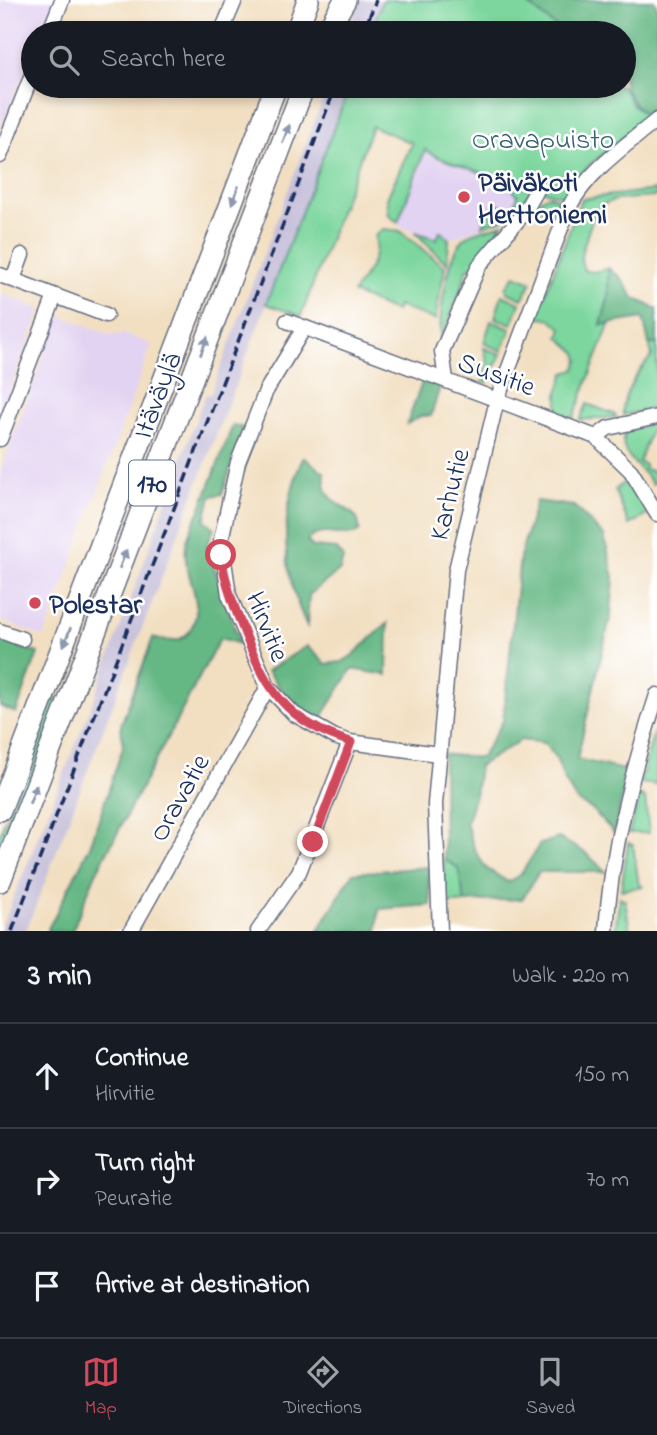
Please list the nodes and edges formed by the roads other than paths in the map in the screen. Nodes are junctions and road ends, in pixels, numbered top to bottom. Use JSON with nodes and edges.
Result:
{"nodes":[{"id":1,"x":62,"y":0,"type":"edge"},
{"id":2,"x":235,"y":0,"type":"edge"},
{"id":3,"x":306,"y":0,"type":"edge"},
{"id":4,"x":337,"y":0,"type":"edge"},
{"id":5,"x":345,"y":0,"type":"edge"},
{"id":6,"x":54,"y":21,"type":"edge"},
{"id":7,"x":226,"y":21,"type":"edge"},
{"id":8,"x":300,"y":21,"type":"edge"},
{"id":9,"x":329,"y":21,"type":"edge"},
{"id":10,"x":332,"y":21,"type":"edge"},
{"id":11,"x":23,"y":98,"type":"edge"},
{"id":12,"x":271,"y":98,"type":"edge"},
{"id":13,"x":299,"y":98,"type":"edge"},
{"id":14,"x":657,"y":120,"type":"edge"},
{"id":15,"x":0,"y":156,"type":"edge"},
{"id":16,"x":539,"y":186,"type":"dead end"},
{"id":17,"x":22,"y":255,"type":"dead end"},
{"id":18,"x":6,"y":278,"type":"edge"},
{"id":19,"x":55,"y":296,"type":"junction"},
{"id":20,"x":106,"y":315,"type":"dead end"},
{"id":21,"x":287,"y":321,"type":"dead end"},
{"id":22,"x":304,"y":328,"type":"junction"},
{"id":23,"x":446,"y":380,"type":"junction"},
{"id":24,"x":497,"y":400,"type":"junction"},
{"id":25,"x":657,"y":417,"type":"edge"},
{"id":26,"x":1,"y":431,"type":"edge"},
{"id":27,"x":596,"y":437,"type":"junction"},
{"id":28,"x":657,"y":514,"type":"edge"},
{"id":29,"x":0,"y":631,"type":"edge"},
{"id":30,"x":22,"y":639,"type":"dead end"},
{"id":31,"x":268,"y":687,"type":"junction"},
{"id":32,"x":657,"y":695,"type":"edge"},
{"id":33,"x":351,"y":742,"type":"junction"},
{"id":34,"x":438,"y":754,"type":"junction"},
{"id":35,"x":0,"y":810,"type":"edge"},
{"id":36,"x":0,"y":881,"type":"edge"},
{"id":37,"x":131,"y":931,"type":"edge"},
{"id":38,"x":258,"y":931,"type":"edge"},
{"id":39,"x":440,"y":931,"type":"edge"},
{"id":40,"x":606,"y":931,"type":"edge"}],
"edges":[{"from":1,"to":6,"type":"street"},
{"from":2,"to":7,"type":"street"},
{"from":3,"to":8,"type":"highway"},
{"from":4,"to":9,"type":"highway"},
{"from":5,"to":10,"type":"highway"},
{"from":11,"to":15,"type":"street"},
{"from":12,"to":35,"type":"highway","name":"Itäväylä","number":"170","one_way":true},
{"from":36,"to":13,"type":"highway","name":"Itäväylä","number":"170","one_way":true},
{"from":14,"to":24,"type":"street","name":"Karhutie"},
{"from":16,"to":23,"type":"street"},
{"from":17,"to":18,"type":"street"},
{"from":18,"to":19,"type":"street"},
{"from":19,"to":20,"type":"street"},
{"from":19,"to":26,"type":"street"},
{"from":21,"to":22,"type":"street","name":"Susitie"},
{"from":22,"to":23,"type":"street","name":"Susitie"},
{"from":22,"to":31,"type":"street","name":"Hirvitie"},
{"from":23,"to":24,"type":"street","name":"Susitie"},
{"from":24,"to":27,"type":"street","name":"Susitie"},
{"from":24,"to":34,"type":"street","name":"Karhutie"},
{"from":25,"to":27,"type":"street"},
{"from":27,"to":28,"type":"street","name":"Susitie"},
{"from":29,"to":30,"type":"street"},
{"from":31,"to":33,"type":"street","name":"Hirvitie"},
{"from":31,"to":37,"type":"street","name":"Oravatie"},
{"from":32,"to":40,"type":"street"},
{"from":33,"to":34,"type":"street","name":"Hirvitie"},
{"from":33,"to":38,"type":"street"},
{"from":34,"to":39,"type":"street","name":"Karhutie"}]}
